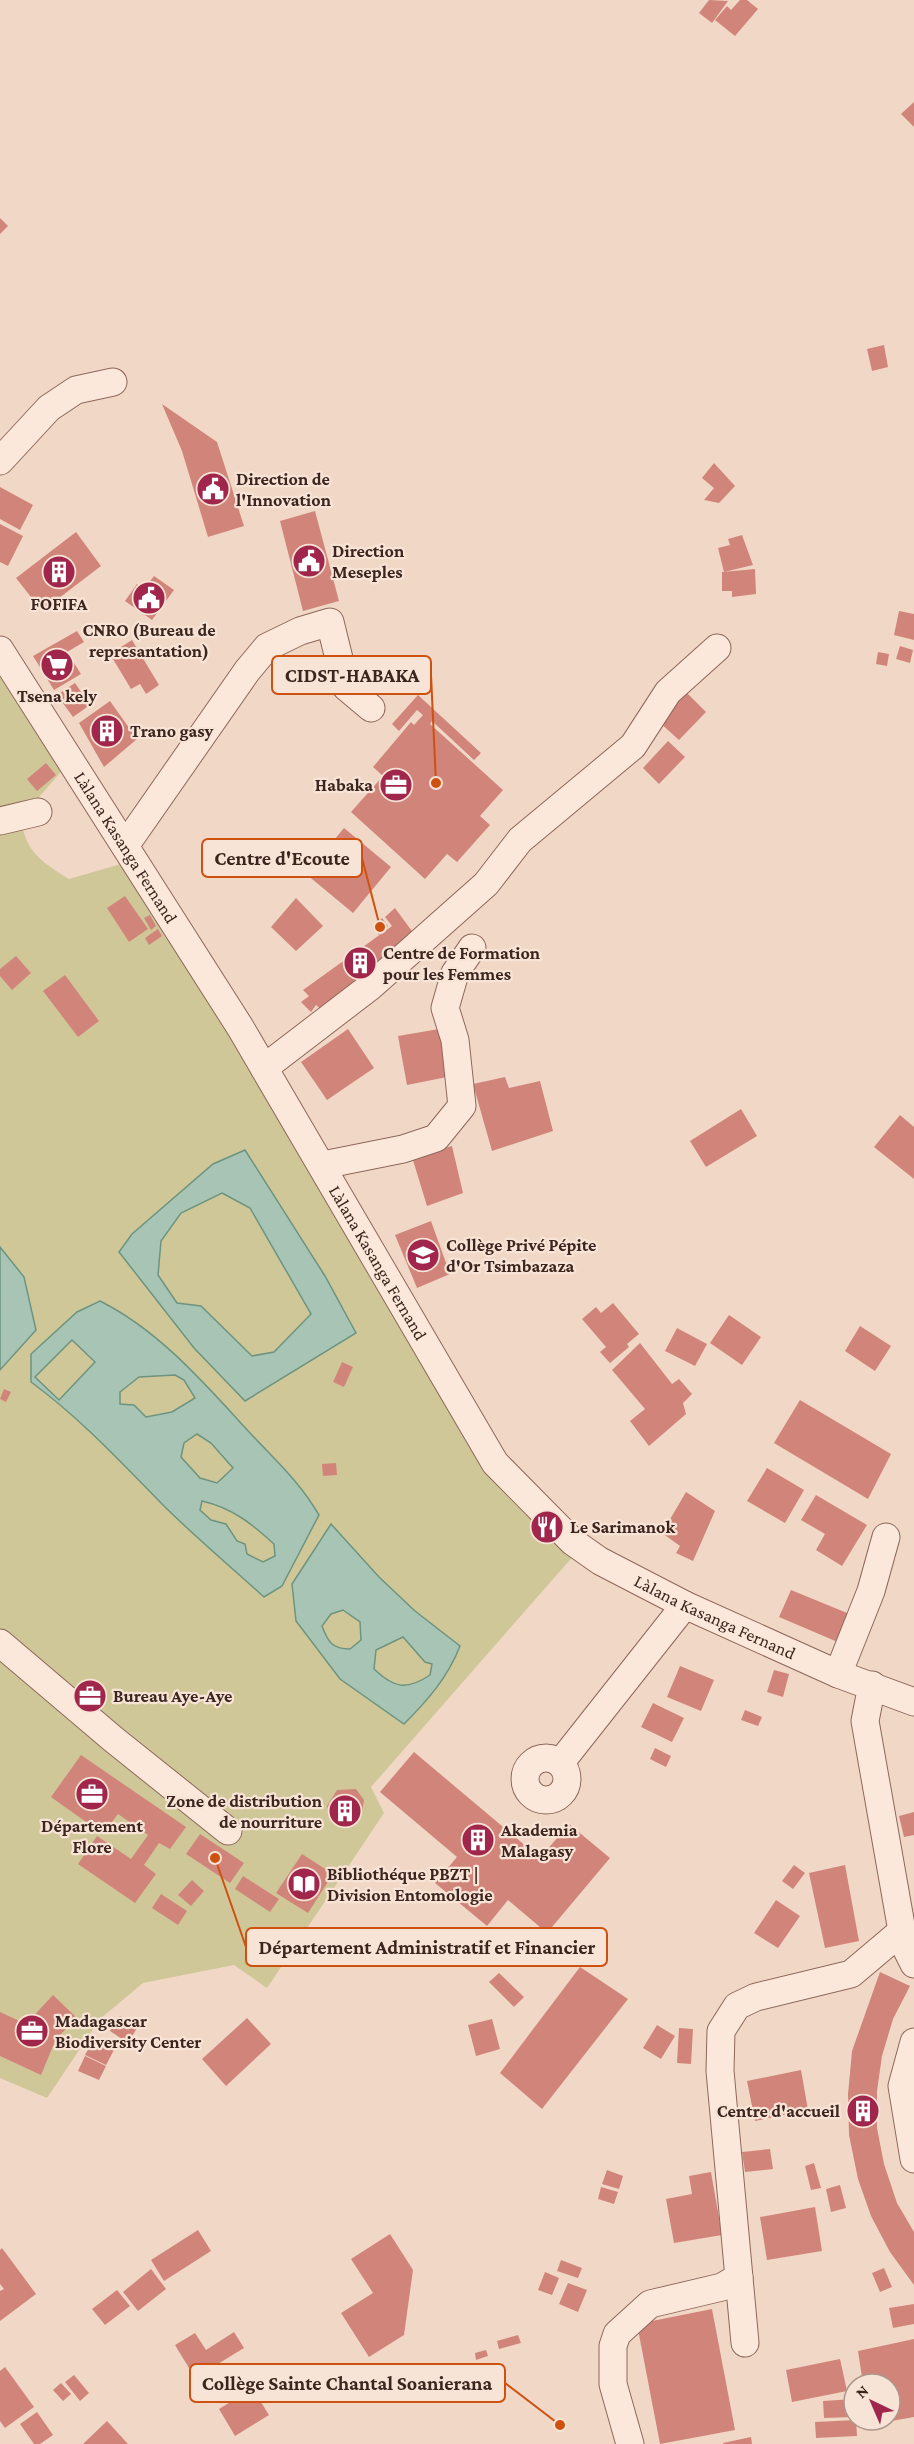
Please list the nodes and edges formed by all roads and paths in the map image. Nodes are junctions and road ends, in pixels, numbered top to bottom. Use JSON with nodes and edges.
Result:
{"nodes":[{"id":1,"x":113,"y":382,"type":"dead end"},
{"id":2,"x":0,"y":461,"type":"edge"},
{"id":3,"x":717,"y":648,"type":"dead end"},
{"id":4,"x":0,"y":650,"type":"edge"},
{"id":5,"x":370,"y":708,"type":"dead end"},
{"id":6,"x":38,"y":812,"type":"dead end"},
{"id":7,"x":0,"y":821,"type":"edge"},
{"id":8,"x":125,"y":846,"type":"junction"},
{"id":9,"x":472,"y":948,"type":"dead end"},
{"id":10,"x":264,"y":1068,"type":"junction"},
{"id":11,"x":323,"y":1165,"type":"junction"},
{"id":12,"x":886,"y":1537,"type":"dead end"},
{"id":13,"x":685,"y":1605,"type":"junction"},
{"id":14,"x":0,"y":1643,"type":"edge"},
{"id":15,"x":838,"y":1674,"type":"junction"},
{"id":16,"x":872,"y":1685,"type":"junction"},
{"id":17,"x":914,"y":1702,"type":"edge"},
{"id":18,"x":561,"y":1762,"type":"dead end"},
{"id":19,"x":228,"y":1831,"type":"dead end"},
{"id":20,"x":908,"y":1934,"type":"edge"},
{"id":21,"x":914,"y":1964,"type":"edge"},
{"id":22,"x":914,"y":2042,"type":"edge"},
{"id":23,"x":914,"y":2159,"type":"edge"},
{"id":24,"x":739,"y":2277,"type":"junction"},
{"id":25,"x":745,"y":2343,"type":"dead end"},
{"id":26,"x":630,"y":2444,"type":"edge"}],
"edges":[{"from":1,"to":2,"type":"street"},
{"from":3,"to":10,"type":"street"},
{"from":4,"to":8,"type":"street","name":"Làlana Kasanga Fernand"},
{"from":5,"to":8,"type":"street"},
{"from":6,"to":7,"type":"street"},
{"from":8,"to":10,"type":"street","name":"Làlana Kasanga Fernand"},
{"from":9,"to":11,"type":"street"},
{"from":10,"to":11,"type":"street","name":"Làlana Kasanga Fernand"},
{"from":11,"to":13,"type":"street","name":"Làlana Kasanga Fernand"},
{"from":12,"to":15,"type":"street"},
{"from":13,"to":15,"type":"street","name":"Làlana Kasanga Fernand"},
{"from":13,"to":18,"type":"street"},
{"from":14,"to":19,"type":"street"},
{"from":15,"to":16,"type":"street","name":"Làlana Kasanga Fernand"},
{"from":16,"to":17,"type":"street","name":"Làlana Kasanga Fernand"},
{"from":16,"to":20,"type":"street"},
{"from":20,"to":21,"type":"street"},
{"from":20,"to":24,"type":"street"},
{"from":22,"to":23,"type":"street"},
{"from":24,"to":25,"type":"street"},
{"from":24,"to":26,"type":"street"}]}
